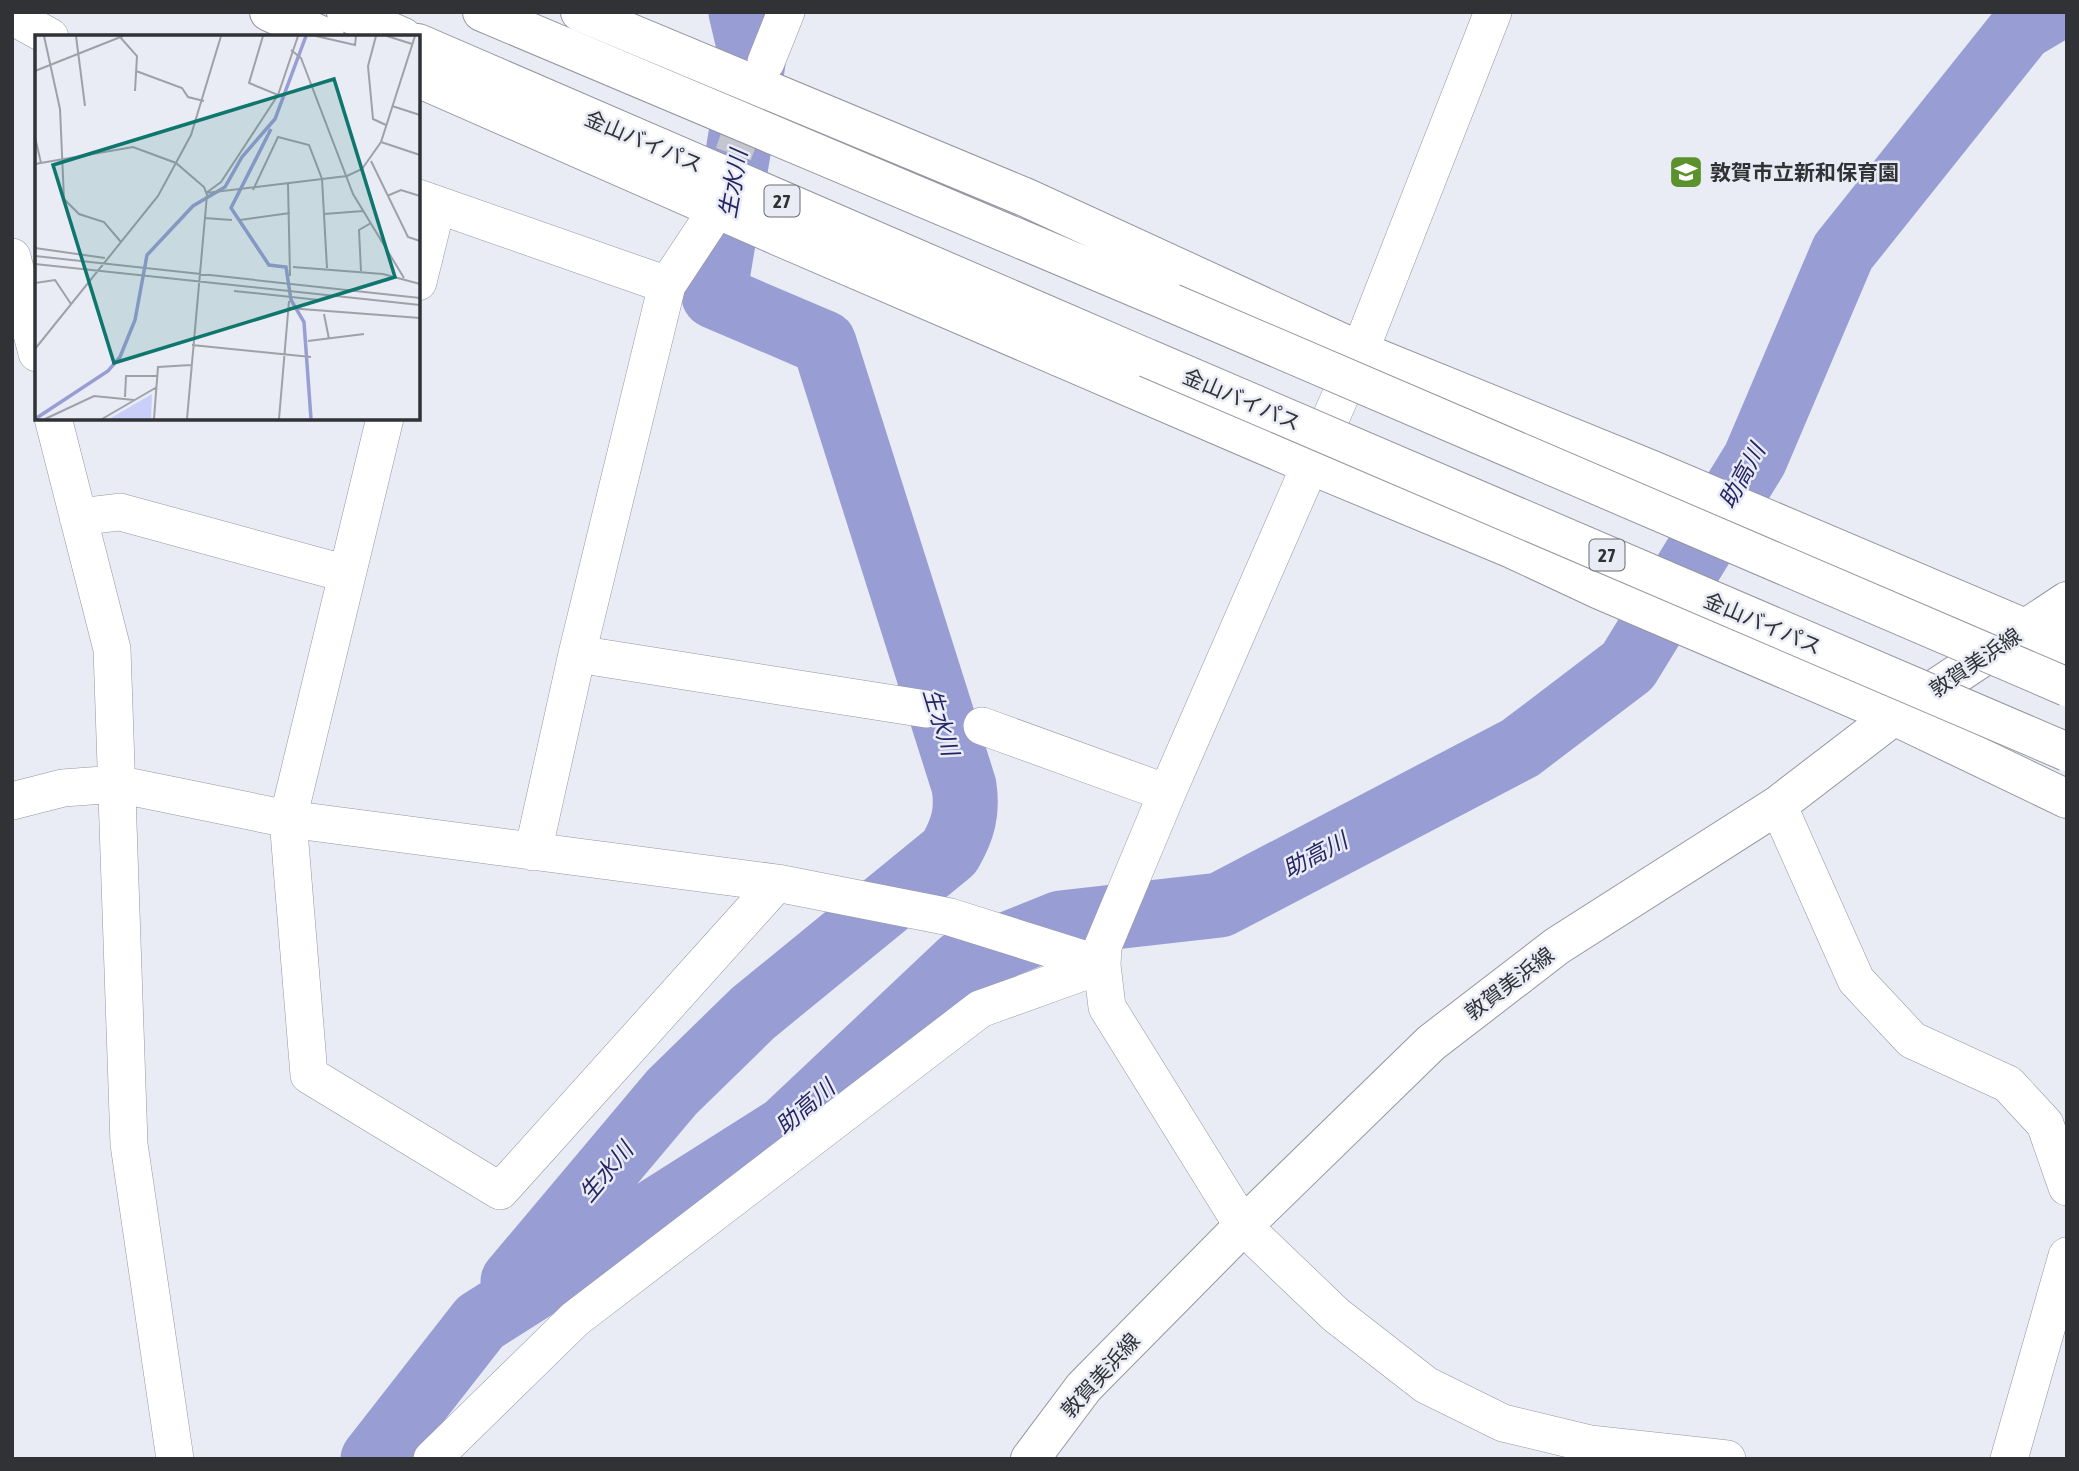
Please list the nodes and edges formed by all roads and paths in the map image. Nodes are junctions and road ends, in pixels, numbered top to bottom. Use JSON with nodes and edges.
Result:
{"nodes":[{"id":1,"x":270,"y":12,"type":"edge"},
{"id":2,"x":346,"y":12,"type":"edge"},
{"id":3,"x":482,"y":12,"type":"edge"},
{"id":4,"x":580,"y":12,"type":"edge"},
{"id":5,"x":786,"y":12,"type":"edge"},
{"id":6,"x":1493,"y":12,"type":"edge"},
{"id":7,"x":12,"y":16,"type":"edge"},
{"id":8,"x":46,"y":35,"type":"edge"},
{"id":9,"x":321,"y":35,"type":"edge"},
{"id":10,"x":398,"y":35,"type":"edge"},
{"id":11,"x":420,"y":44,"type":"edge"},
{"id":12,"x":766,"y":62,"type":"tunnel mouth"},
{"id":13,"x":420,"y":79,"type":"edge"},
{"id":14,"x":428,"y":202,"type":"edge"},
{"id":15,"x":708,"y":223,"type":"tunnel mouth"},
{"id":16,"x":12,"y":257,"type":"edge"},
{"id":17,"x":420,"y":266,"type":"edge"},
{"id":18,"x":667,"y":285,"type":"junction"},
{"id":19,"x":35,"y":345,"type":"edge"},
{"id":20,"x":1360,"y":351,"type":"junction"},
{"id":21,"x":54,"y":420,"type":"edge"},
{"id":22,"x":385,"y":420,"type":"edge"},
{"id":23,"x":1310,"y":466,"type":"junction"},
{"id":24,"x":78,"y":517,"type":"junction"},
{"id":25,"x":347,"y":574,"type":"junction"},
{"id":26,"x":2067,"y":601,"type":"edge"},
{"id":27,"x":2025,"y":628,"type":"junction"},
{"id":28,"x":2067,"y":646,"type":"edge"},
{"id":29,"x":577,"y":654,"type":"junction"},
{"id":30,"x":2067,"y":687,"type":"edge"},
{"id":31,"x":926,"y":709,"type":"dead end"},
{"id":32,"x":1894,"y":716,"type":"junction"},
{"id":33,"x":982,"y":726,"type":"dead end"},
{"id":34,"x":2067,"y":752,"type":"edge"},
{"id":35,"x":117,"y":784,"type":"junction"},
{"id":36,"x":1167,"y":793,"type":"junction"},
{"id":37,"x":2067,"y":799,"type":"edge"},
{"id":38,"x":12,"y":801,"type":"edge"},
{"id":39,"x":1778,"y":805,"type":"junction"},
{"id":40,"x":288,"y":819,"type":"junction"},
{"id":41,"x":533,"y":852,"type":"junction"},
{"id":42,"x":777,"y":883,"type":"junction"},
{"id":43,"x":1102,"y":955,"type":"junction"},
{"id":44,"x":2067,"y":1187,"type":"edge"},
{"id":45,"x":1243,"y":1226,"type":"junction"},
{"id":46,"x":2067,"y":1256,"type":"edge"},
{"id":47,"x":175,"y":1459,"type":"edge"},
{"id":48,"x":432,"y":1459,"type":"edge"},
{"id":49,"x":1030,"y":1459,"type":"edge"},
{"id":50,"x":1727,"y":1459,"type":"edge"},
{"id":51,"x":2009,"y":1459,"type":"edge"}],
"edges":[{"from":1,"to":9,"type":"main road"},
{"from":2,"to":10,"type":"main road"},
{"from":3,"to":30,"type":"main road","bridge":true},
{"from":4,"to":20,"type":"main road"},
{"from":5,"to":12,"type":"street"},
{"from":6,"to":20,"type":"street"},
{"from":7,"to":8,"type":"street"},
{"from":11,"to":34,"type":"main road","name":"金山バイパス","number":"27","bridge":true},
{"from":13,"to":23,"type":"main road"},
{"from":14,"to":17,"type":"street"},
{"from":14,"to":18,"type":"street"},
{"from":15,"to":18,"type":"street"},
{"from":16,"to":19,"type":"street"},
{"from":18,"to":29,"type":"street"},
{"from":20,"to":23,"type":"street"},
{"from":20,"to":27,"type":"main road"},
{"from":21,"to":24,"type":"street"},
{"from":22,"to":25,"type":"street"},
{"from":23,"to":32,"type":"main road"},
{"from":23,"to":36,"type":"street"},
{"from":24,"to":25,"type":"street"},
{"from":24,"to":35,"type":"street"},
{"from":25,"to":40,"type":"street"},
{"from":26,"to":27,"type":"main road","name":"敦賀美浜線"},
{"from":27,"to":28,"type":"main road"},
{"from":27,"to":32,"type":"main road","name":"敦賀美浜線"},
{"from":29,"to":31,"type":"street"},
{"from":29,"to":41,"type":"street"},
{"from":32,"to":37,"type":"main road"},
{"from":32,"to":39,"type":"main road","name":"敦賀美浜線"},
{"from":33,"to":36,"type":"street"},
{"from":35,"to":38,"type":"street"},
{"from":35,"to":40,"type":"street"},
{"from":35,"to":47,"type":"street"},
{"from":36,"to":43,"type":"street"},
{"from":39,"to":44,"type":"street"},
{"from":39,"to":45,"type":"main road","name":"敦賀美浜線"},
{"from":40,"to":41,"type":"street"},
{"from":40,"to":42,"type":"street"},
{"from":41,"to":42,"type":"street"},
{"from":42,"to":43,"type":"street"},
{"from":43,"to":45,"type":"street"},
{"from":43,"to":48,"type":"street"},
{"from":45,"to":49,"type":"main road","name":"敦賀美浜線"},
{"from":45,"to":50,"type":"street"},
{"from":46,"to":51,"type":"street"}]}
